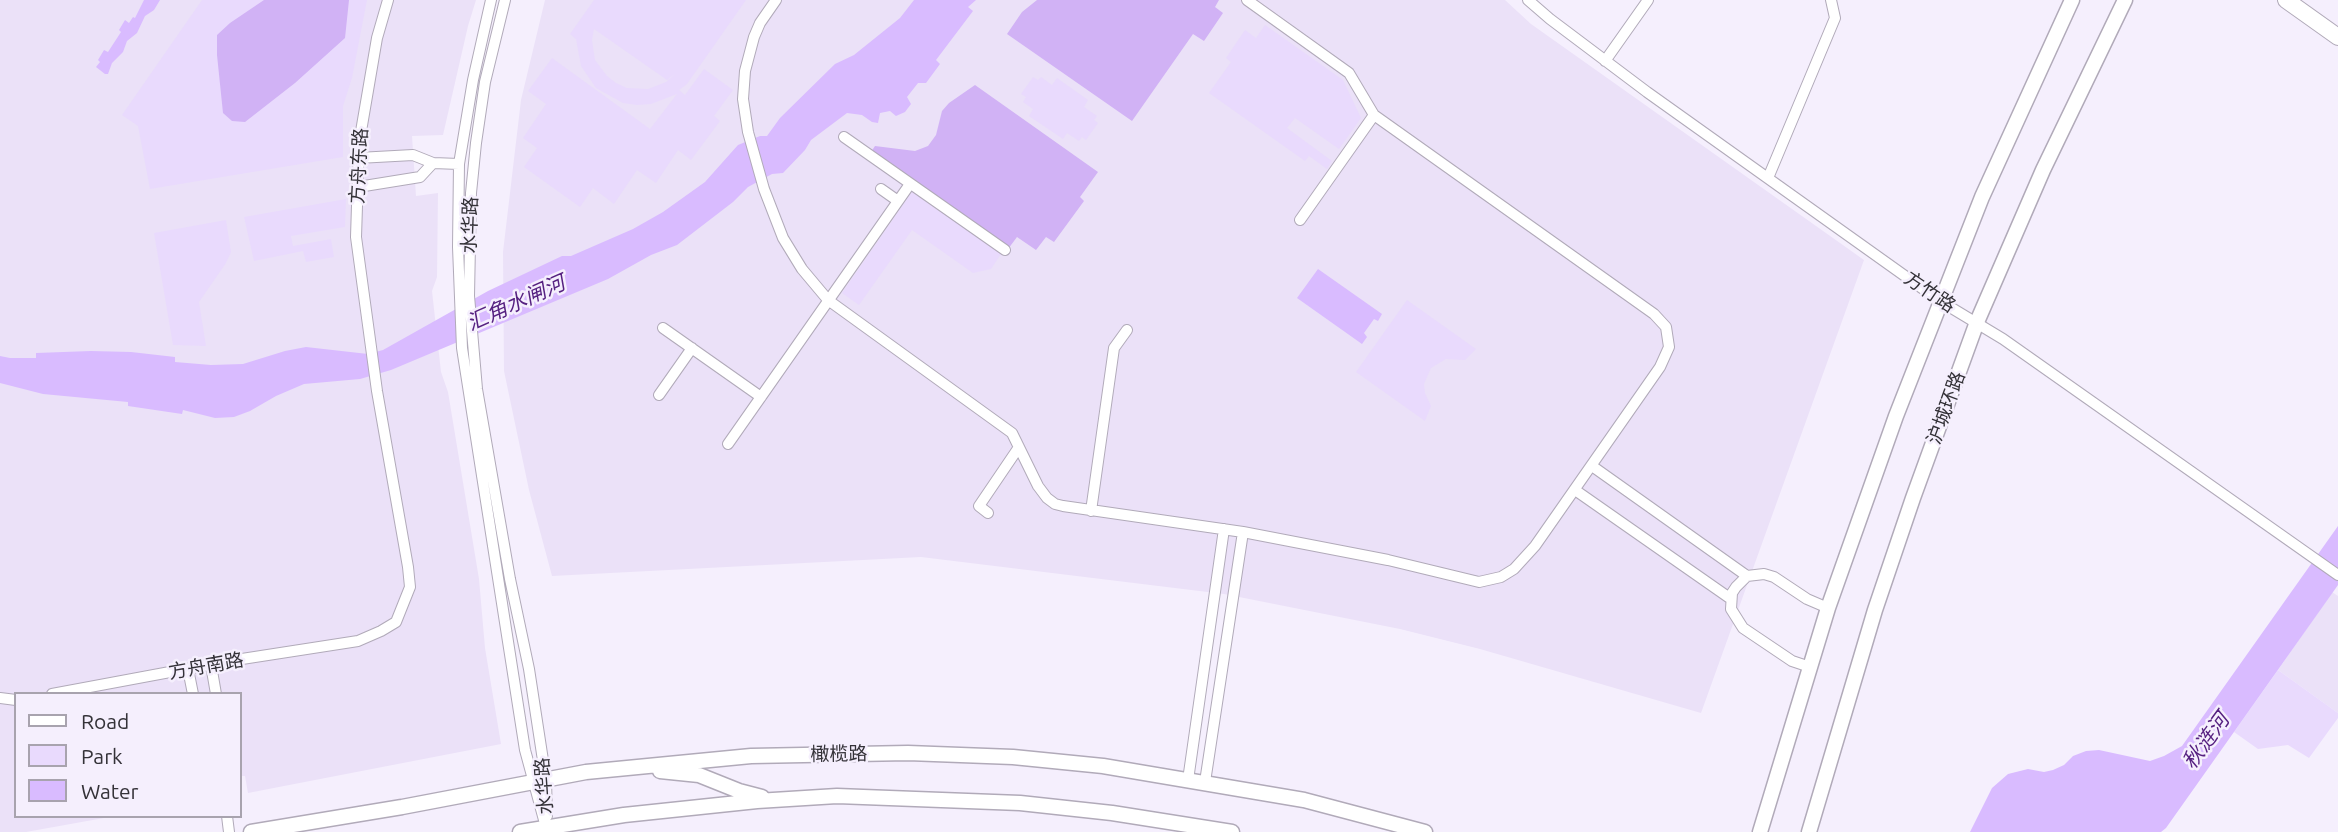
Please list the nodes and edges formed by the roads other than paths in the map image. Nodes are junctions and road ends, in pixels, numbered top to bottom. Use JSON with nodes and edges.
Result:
{"nodes":[{"id":1,"x":388,"y":0,"type":"edge"},
{"id":2,"x":491,"y":0,"type":"edge"},
{"id":3,"x":505,"y":0,"type":"edge"},
{"id":4,"x":776,"y":0,"type":"edge"},
{"id":5,"x":1528,"y":0,"type":"edge"},
{"id":6,"x":1648,"y":0,"type":"edge"},
{"id":7,"x":1831,"y":0,"type":"edge"},
{"id":8,"x":2072,"y":0,"type":"edge"},
{"id":9,"x":2125,"y":0,"type":"edge"},
{"id":10,"x":2286,"y":0,"type":"edge"},
{"id":11,"x":1249,"y":1,"type":"edge"},
{"id":12,"x":2338,"y":37,"type":"edge"},
{"id":13,"x":1605,"y":61,"type":"junction"},
{"id":14,"x":1374,"y":115,"type":"junction"},
{"id":15,"x":844,"y":137,"type":"dead end"},
{"id":16,"x":358,"y":158,"type":"junction"},
{"id":17,"x":433,"y":163,"type":"junction"},
{"id":18,"x":459,"y":164,"type":"junction"},
{"id":19,"x":1768,"y":178,"type":"junction"},
{"id":20,"x":911,"y":184,"type":"junction"},
{"id":21,"x":358,"y":187,"type":"junction"},
{"id":22,"x":881,"y":189,"type":"dead end"},
{"id":23,"x":898,"y":201,"type":"junction"},
{"id":24,"x":1300,"y":220,"type":"dead end"},
{"id":25,"x":1005,"y":250,"type":"dead end"},
{"id":26,"x":464,"y":299,"type":"junction"},
{"id":27,"x":828,"y":300,"type":"junction"},
{"id":28,"x":1940,"y":301,"type":"junction"},
{"id":29,"x":1977,"y":322,"type":"junction"},
{"id":30,"x":663,"y":328,"type":"dead end"},
{"id":31,"x":1127,"y":330,"type":"dead end"},
{"id":32,"x":692,"y":348,"type":"junction"},
{"id":33,"x":659,"y":395,"type":"dead end"},
{"id":34,"x":761,"y":397,"type":"junction"},
{"id":35,"x":728,"y":444,"type":"dead end"},
{"id":36,"x":1019,"y":447,"type":"junction"},
{"id":37,"x":1592,"y":466,"type":"junction"},
{"id":38,"x":1575,"y":490,"type":"junction"},
{"id":39,"x":1091,"y":511,"type":"junction"},
{"id":40,"x":988,"y":513,"type":"dead end"},
{"id":41,"x":1224,"y":529,"type":"junction"},
{"id":42,"x":1243,"y":532,"type":"junction"},
{"id":43,"x":2338,"y":575,"type":"edge"},
{"id":44,"x":1747,"y":576,"type":"junction"},
{"id":45,"x":1214,"y":596,"type":"junction"},
{"id":46,"x":1232,"y":599,"type":"junction"},
{"id":47,"x":1731,"y":599,"type":"junction"},
{"id":48,"x":1828,"y":608,"type":"junction"},
{"id":49,"x":319,"y":648,"type":"joint"},
{"id":50,"x":211,"y":665,"type":"junction"},
{"id":51,"x":1810,"y":667,"type":"junction"},
{"id":52,"x":188,"y":669,"type":"junction"},
{"id":53,"x":63,"y":692,"type":"edge"},
{"id":54,"x":193,"y":692,"type":"edge"},
{"id":55,"x":216,"y":692,"type":"edge"},
{"id":56,"x":629,"y":768,"type":"junction"},
{"id":57,"x":1188,"y":780,"type":"junction"},
{"id":58,"x":540,"y":781,"type":"junction"},
{"id":59,"x":1205,"y":782,"type":"junction"},
{"id":60,"x":777,"y":800,"type":"junction"},
{"id":61,"x":1193,"y":828,"type":"edge"},
{"id":62,"x":547,"y":830,"type":"edge"},
{"id":63,"x":251,"y":832,"type":"edge"},
{"id":64,"x":520,"y":832,"type":"edge"},
{"id":65,"x":1232,"y":832,"type":"edge"},
{"id":66,"x":1425,"y":832,"type":"edge"},
{"id":67,"x":1760,"y":832,"type":"edge"},
{"id":68,"x":1808,"y":832,"type":"edge"}],
"edges":[{"from":1,"to":16,"type":"street","name":"方舟东路"},
{"from":2,"to":18,"type":"street","name":"水华路"},
{"from":3,"to":26,"type":"street","name":"水华路"},
{"from":4,"to":27,"type":"street"},
{"from":5,"to":13,"type":"street","name":"方竹路"},
{"from":6,"to":13,"type":"street"},
{"from":7,"to":19,"type":"street"},
{"from":8,"to":28,"type":"main road"},
{"from":9,"to":29,"type":"main road","name":"沪城环路"},
{"from":10,"to":12,"type":"main road"},
{"from":11,"to":14,"type":"street"},
{"from":13,"to":19,"type":"street","name":"方竹路"},
{"from":14,"to":24,"type":"street"},
{"from":14,"to":37,"type":"street"},
{"from":15,"to":20,"type":"street"},
{"from":16,"to":17,"type":"street"},
{"from":16,"to":21,"type":"street","name":"方舟东路"},
{"from":17,"to":18,"type":"street"},
{"from":17,"to":21,"type":"street"},
{"from":18,"to":26,"type":"street","name":"水华路"},
{"from":19,"to":28,"type":"street","name":"方竹路"},
{"from":20,"to":23,"type":"street"},
{"from":20,"to":25,"type":"street"},
{"from":21,"to":49,"type":"street","name":"方舟东路"},
{"from":22,"to":23,"type":"street"},
{"from":23,"to":27,"type":"street"},
{"from":26,"to":58,"type":"street","name":"水华路"},
{"from":26,"to":58,"type":"street","name":"水华路"},
{"from":27,"to":34,"type":"street"},
{"from":27,"to":36,"type":"street"},
{"from":28,"to":29,"type":"street","name":"方竹路"},
{"from":28,"to":48,"type":"main road"},
{"from":29,"to":43,"type":"street","name":"方竹路"},
{"from":29,"to":68,"type":"main road","name":"沪城环路"},
{"from":30,"to":32,"type":"street"},
{"from":31,"to":39,"type":"street"},
{"from":32,"to":33,"type":"street"},
{"from":32,"to":34,"type":"street"},
{"from":34,"to":35,"type":"street"},
{"from":36,"to":39,"type":"street"},
{"from":36,"to":40,"type":"street"},
{"from":37,"to":38,"type":"street"},
{"from":37,"to":44,"type":"street"},
{"from":38,"to":42,"type":"street"},
{"from":38,"to":47,"type":"street"},
{"from":39,"to":41,"type":"street"},
{"from":41,"to":42,"type":"street"},
{"from":41,"to":45,"type":"street"},
{"from":42,"to":46,"type":"street"},
{"from":44,"to":47,"type":"street"},
{"from":44,"to":48,"type":"street"},
{"from":45,"to":46,"type":"street"},
{"from":45,"to":57,"type":"street"},
{"from":46,"to":59,"type":"street"},
{"from":47,"to":51,"type":"street"},
{"from":48,"to":51,"type":"main road"},
{"from":49,"to":50,"type":"street","name":"方舟南路"},
{"from":50,"to":52,"type":"street","name":"方舟南路"},
{"from":50,"to":55,"type":"street"},
{"from":51,"to":67,"type":"main road"},
{"from":52,"to":53,"type":"street","name":"方舟南路"},
{"from":52,"to":54,"type":"street"},
{"from":56,"to":57,"type":"main road","name":"橄榄路"},
{"from":56,"to":58,"type":"main road","name":"橄榄路"},
{"from":56,"to":60,"type":"main road"},
{"from":57,"to":59,"type":"main road","name":"橄榄路"},
{"from":58,"to":62,"type":"street","name":"水华路"},
{"from":58,"to":63,"type":"main road","name":"橄榄路"},
{"from":59,"to":66,"type":"main road","name":"橄榄路"},
{"from":60,"to":61,"type":"main road"},
{"from":60,"to":62,"type":"main road"},
{"from":61,"to":65,"type":"main road"},
{"from":62,"to":64,"type":"main road"}]}
